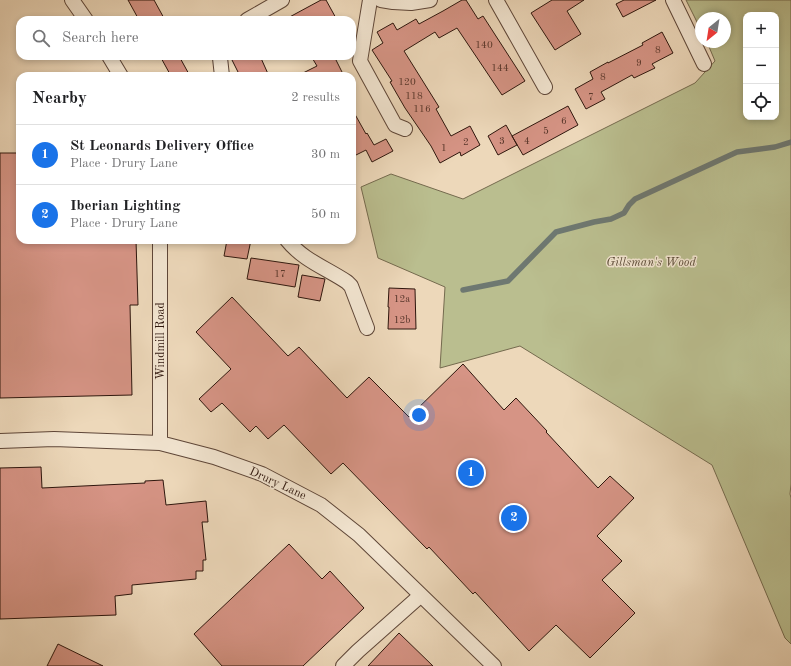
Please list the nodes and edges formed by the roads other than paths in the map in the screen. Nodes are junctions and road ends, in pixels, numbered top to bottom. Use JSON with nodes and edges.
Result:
{"nodes":[{"id":1,"x":72,"y":0,"type":"edge"},
{"id":2,"x":282,"y":0,"type":"edge"},
{"id":3,"x":370,"y":0,"type":"edge"},
{"id":4,"x":381,"y":0,"type":"edge"},
{"id":5,"x":430,"y":0,"type":"edge"},
{"id":6,"x":496,"y":0,"type":"edge"},
{"id":7,"x":673,"y":0,"type":"edge"},
{"id":8,"x":83,"y":16,"type":"edge"},
{"id":9,"x":254,"y":16,"type":"edge"},
{"id":10,"x":111,"y":60,"type":"edge"},
{"id":11,"x":220,"y":60,"type":"edge"},
{"id":12,"x":704,"y":64,"type":"dead end"},
{"id":13,"x":119,"y":72,"type":"edge"},
{"id":14,"x":222,"y":72,"type":"edge"},
{"id":15,"x":545,"y":87,"type":"dead end"},
{"id":16,"x":405,"y":129,"type":"dead end"},
{"id":17,"x":160,"y":244,"type":"edge"},
{"id":18,"x":290,"y":244,"type":"edge"},
{"id":19,"x":367,"y":328,"type":"dead end"},
{"id":20,"x":0,"y":442,"type":"edge"},
{"id":21,"x":160,"y":443,"type":"junction"},
{"id":22,"x":420,"y":596,"type":"junction"},
{"id":23,"x":343,"y":666,"type":"edge"},
{"id":24,"x":494,"y":666,"type":"edge"}],
"edges":[{"from":1,"to":8,"type":"street"},
{"from":2,"to":9,"type":"street"},
{"from":3,"to":16,"type":"street"},
{"from":4,"to":5,"type":"street"},
{"from":6,"to":15,"type":"street"},
{"from":7,"to":12,"type":"street"},
{"from":10,"to":13,"type":"street"},
{"from":11,"to":14,"type":"street"},
{"from":17,"to":21,"type":"street","name":"Windmill Road"},
{"from":18,"to":19,"type":"street"},
{"from":20,"to":21,"type":"street","name":"Drury Lane"},
{"from":21,"to":22,"type":"street","name":"Drury Lane"},
{"from":22,"to":23,"type":"street"},
{"from":22,"to":24,"type":"street","name":"Drury Lane"}]}
